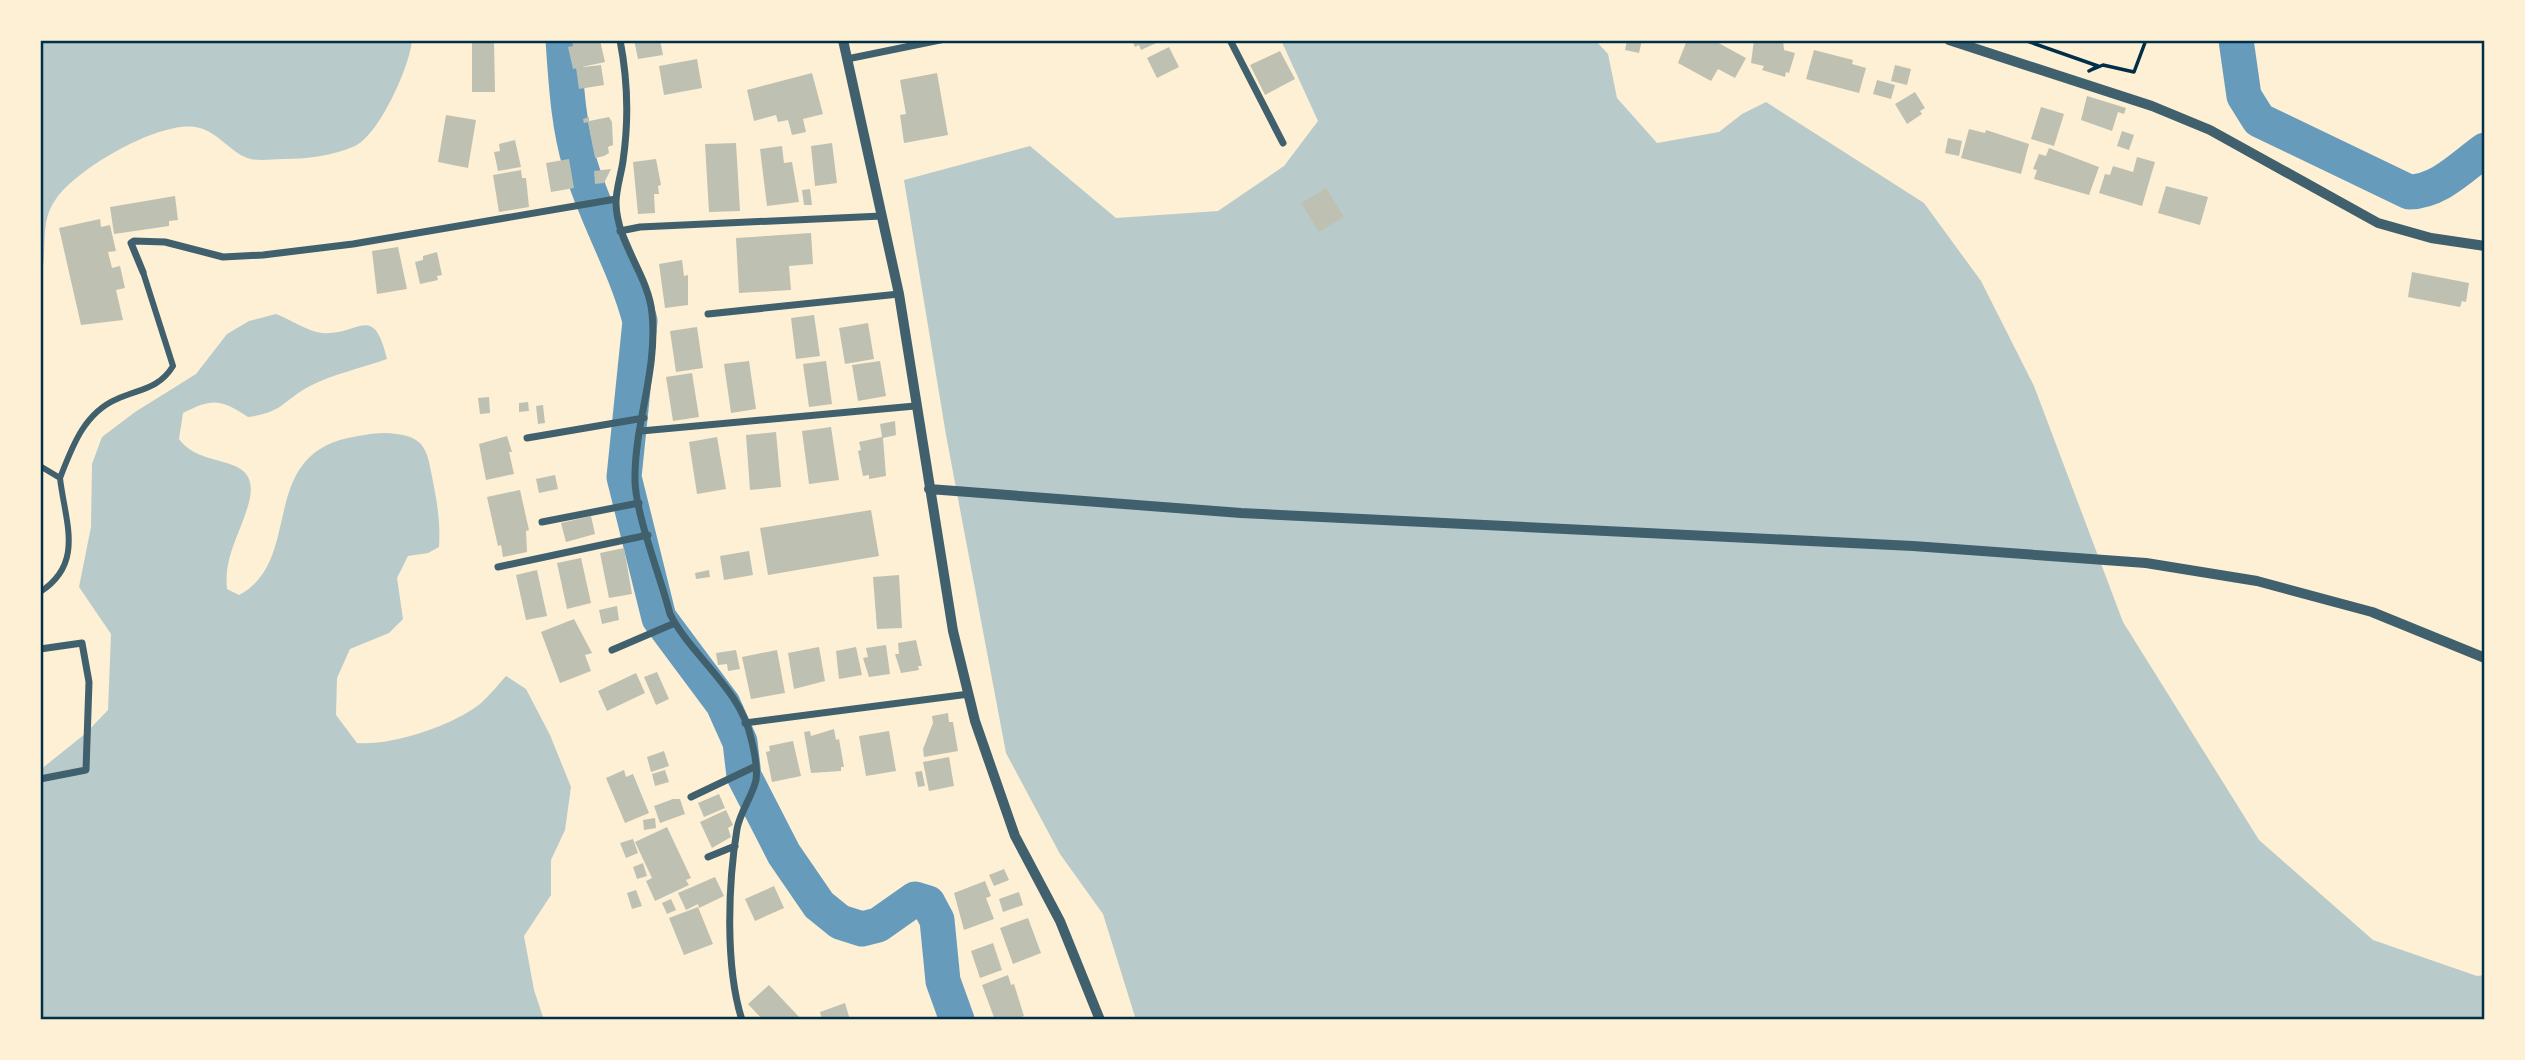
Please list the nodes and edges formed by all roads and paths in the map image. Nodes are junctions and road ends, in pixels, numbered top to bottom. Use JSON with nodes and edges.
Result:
{"nodes":[{"id":1,"x":620,"y":40,"type":"edge"},
{"id":2,"x":843,"y":40,"type":"edge"},
{"id":3,"x":940,"y":40,"type":"edge"},
{"id":4,"x":1230,"y":40,"type":"edge"},
{"id":5,"x":1950,"y":40,"type":"edge"},
{"id":6,"x":2024,"y":40,"type":"edge"},
{"id":7,"x":2146,"y":40,"type":"edge"},
{"id":8,"x":847,"y":59,"type":"junction"},
{"id":9,"x":2073,"y":80,"type":"junction"},
{"id":10,"x":1283,"y":143,"type":"dead end"},
{"id":11,"x":616,"y":199,"type":"junction"},
{"id":12,"x":882,"y":216,"type":"junction"},
{"id":13,"x":620,"y":231,"type":"junction"},
{"id":14,"x":2485,"y":246,"type":"edge"},
{"id":15,"x":144,"y":272,"type":"joint"},
{"id":16,"x":900,"y":294,"type":"junction"},
{"id":17,"x":708,"y":314,"type":"dead end"},
{"id":18,"x":915,"y":406,"type":"junction"},
{"id":19,"x":643,"y":418,"type":"junction"},
{"id":20,"x":640,"y":432,"type":"junction"},
{"id":21,"x":527,"y":438,"type":"dead end"},
{"id":22,"x":40,"y":466,"type":"edge"},
{"id":23,"x":60,"y":478,"type":"junction"},
{"id":24,"x":929,"y":489,"type":"junction"},
{"id":25,"x":639,"y":503,"type":"junction"},
{"id":26,"x":542,"y":522,"type":"dead end"},
{"id":27,"x":648,"y":535,"type":"junction"},
{"id":28,"x":498,"y":567,"type":"dead end"},
{"id":29,"x":40,"y":592,"type":"edge"},
{"id":30,"x":675,"y":623,"type":"junction"},
{"id":31,"x":40,"y":649,"type":"edge"},
{"id":32,"x":612,"y":650,"type":"dead end"},
{"id":33,"x":2485,"y":658,"type":"edge"},
{"id":34,"x":968,"y":694,"type":"junction"},
{"id":35,"x":746,"y":723,"type":"junction"},
{"id":36,"x":756,"y":765,"type":"junction"},
{"id":37,"x":40,"y":778,"type":"edge"},
{"id":38,"x":691,"y":797,"type":"dead end"},
{"id":39,"x":735,"y":846,"type":"junction"},
{"id":40,"x":708,"y":857,"type":"dead end"},
{"id":41,"x":742,"y":1020,"type":"edge"},
{"id":42,"x":1100,"y":1020,"type":"edge"}],
"edges":[{"from":1,"to":11,"type":"street"},
{"from":2,"to":8,"type":"street"},
{"from":3,"to":8,"type":"street"},
{"from":4,"to":10,"type":"street"},
{"from":5,"to":9,"type":"street"},
{"from":6,"to":9,"type":"path"},
{"from":7,"to":9,"type":"path"},
{"from":8,"to":12,"type":"street"},
{"from":9,"to":14,"type":"street"},
{"from":11,"to":13,"type":"street"},
{"from":11,"to":15,"type":"street"},
{"from":12,"to":13,"type":"street"},
{"from":12,"to":16,"type":"street"},
{"from":13,"to":19,"type":"street"},
{"from":15,"to":23,"type":"street"},
{"from":16,"to":17,"type":"street"},
{"from":16,"to":18,"type":"street"},
{"from":18,"to":20,"type":"street"},
{"from":18,"to":24,"type":"street"},
{"from":19,"to":20,"type":"street"},
{"from":19,"to":21,"type":"street"},
{"from":20,"to":25,"type":"street"},
{"from":22,"to":23,"type":"street"},
{"from":23,"to":29,"type":"street"},
{"from":24,"to":33,"type":"street"},
{"from":24,"to":34,"type":"street"},
{"from":25,"to":26,"type":"street"},
{"from":25,"to":27,"type":"street"},
{"from":27,"to":28,"type":"street"},
{"from":27,"to":30,"type":"street"},
{"from":30,"to":32,"type":"street"},
{"from":30,"to":35,"type":"street"},
{"from":31,"to":37,"type":"street"},
{"from":34,"to":35,"type":"street"},
{"from":34,"to":42,"type":"street"},
{"from":35,"to":36,"type":"street"},
{"from":36,"to":38,"type":"street"},
{"from":36,"to":39,"type":"street"},
{"from":39,"to":40,"type":"street"},
{"from":39,"to":41,"type":"street"}]}
